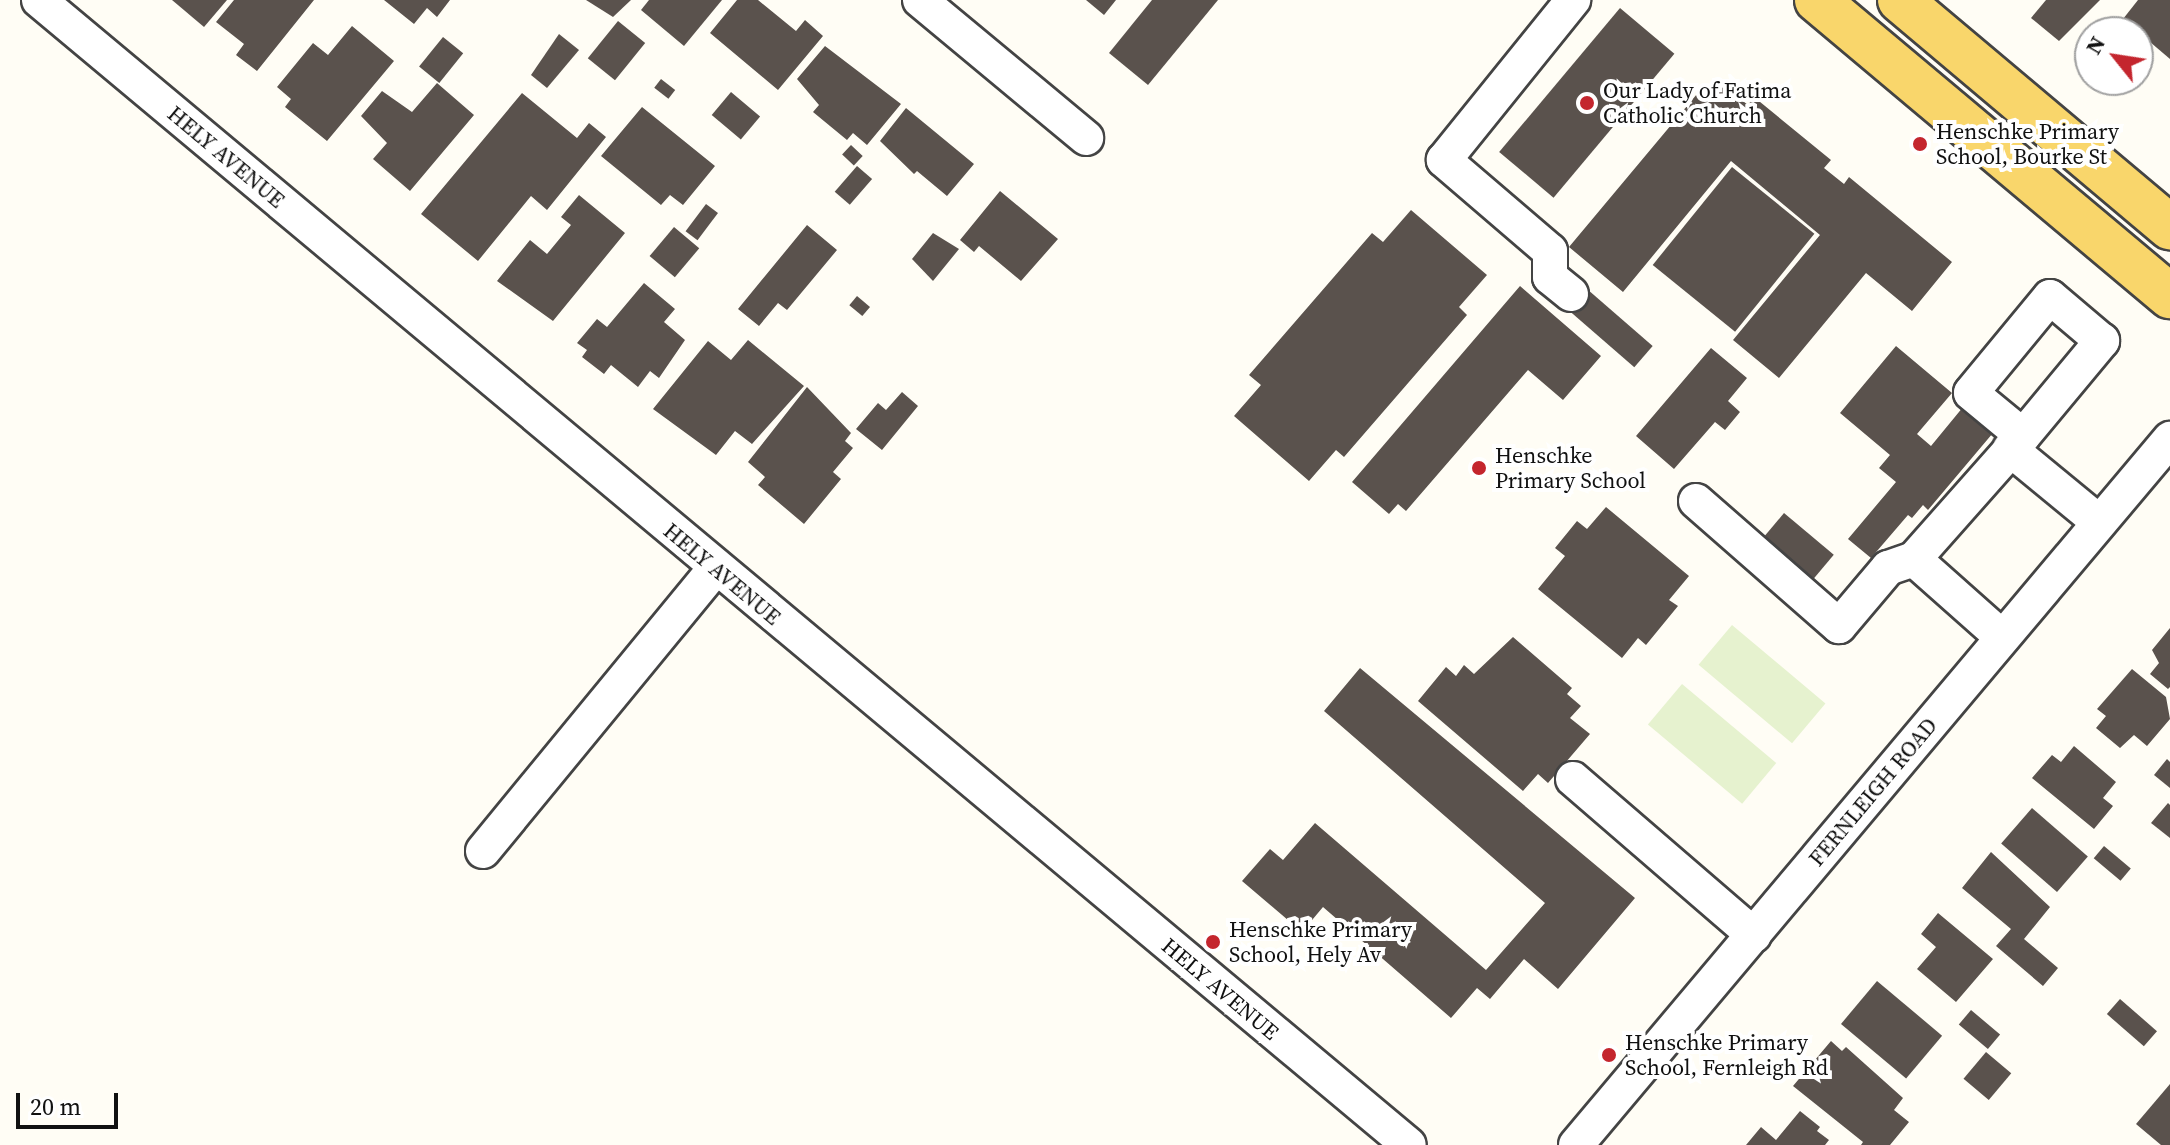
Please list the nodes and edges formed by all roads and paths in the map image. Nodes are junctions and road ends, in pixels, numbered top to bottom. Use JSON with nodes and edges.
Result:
{"nodes":[{"id":1,"x":39,"y":0,"type":"edge"},
{"id":2,"x":920,"y":0,"type":"edge"},
{"id":3,"x":1573,"y":0,"type":"edge"},
{"id":4,"x":1817,"y":0,"type":"edge"},
{"id":5,"x":1900,"y":0,"type":"edge"},
{"id":6,"x":1086,"y":138,"type":"dead end"},
{"id":7,"x":2170,"y":227,"type":"edge"},
{"id":8,"x":1571,"y":294,"type":"dead end"},
{"id":9,"x":2170,"y":296,"type":"edge"},
{"id":10,"x":2170,"y":439,"type":"edge"},
{"id":11,"x":2170,"y":469,"type":"edge"},
{"id":12,"x":1696,"y":501,"type":"dead end"},
{"id":13,"x":2110,"y":510,"type":"junction"},
{"id":14,"x":1914,"y":559,"type":"junction"},
{"id":15,"x":715,"y":569,"type":"junction"},
{"id":16,"x":2002,"y":637,"type":"junction"},
{"id":17,"x":1573,"y":779,"type":"dead end"},
{"id":18,"x":483,"y":851,"type":"dead end"},
{"id":19,"x":1754,"y":935,"type":"junction"},
{"id":20,"x":1409,"y":1145,"type":"edge"},
{"id":21,"x":1576,"y":1145,"type":"edge"}],
"edges":[{"from":1,"to":15,"type":"street","name":"HELY AVENUE"},
{"from":2,"to":6,"type":"street"},
{"from":3,"to":8,"type":"street"},
{"from":4,"to":9,"type":"main road"},
{"from":5,"to":7,"type":"main road"},
{"from":10,"to":13,"type":"street","name":"FERNLEIGH ROAD"},
{"from":11,"to":13,"type":"street"},
{"from":12,"to":14,"type":"street"},
{"from":13,"to":14,"type":"street"},
{"from":13,"to":16,"type":"street","name":"FERNLEIGH ROAD"},
{"from":14,"to":16,"type":"street"},
{"from":15,"to":18,"type":"street"},
{"from":15,"to":20,"type":"street","name":"HELY AVENUE"},
{"from":16,"to":19,"type":"street","name":"FERNLEIGH ROAD"},
{"from":17,"to":19,"type":"street"},
{"from":19,"to":21,"type":"street","name":"FERNLEIGH ROAD"}]}
